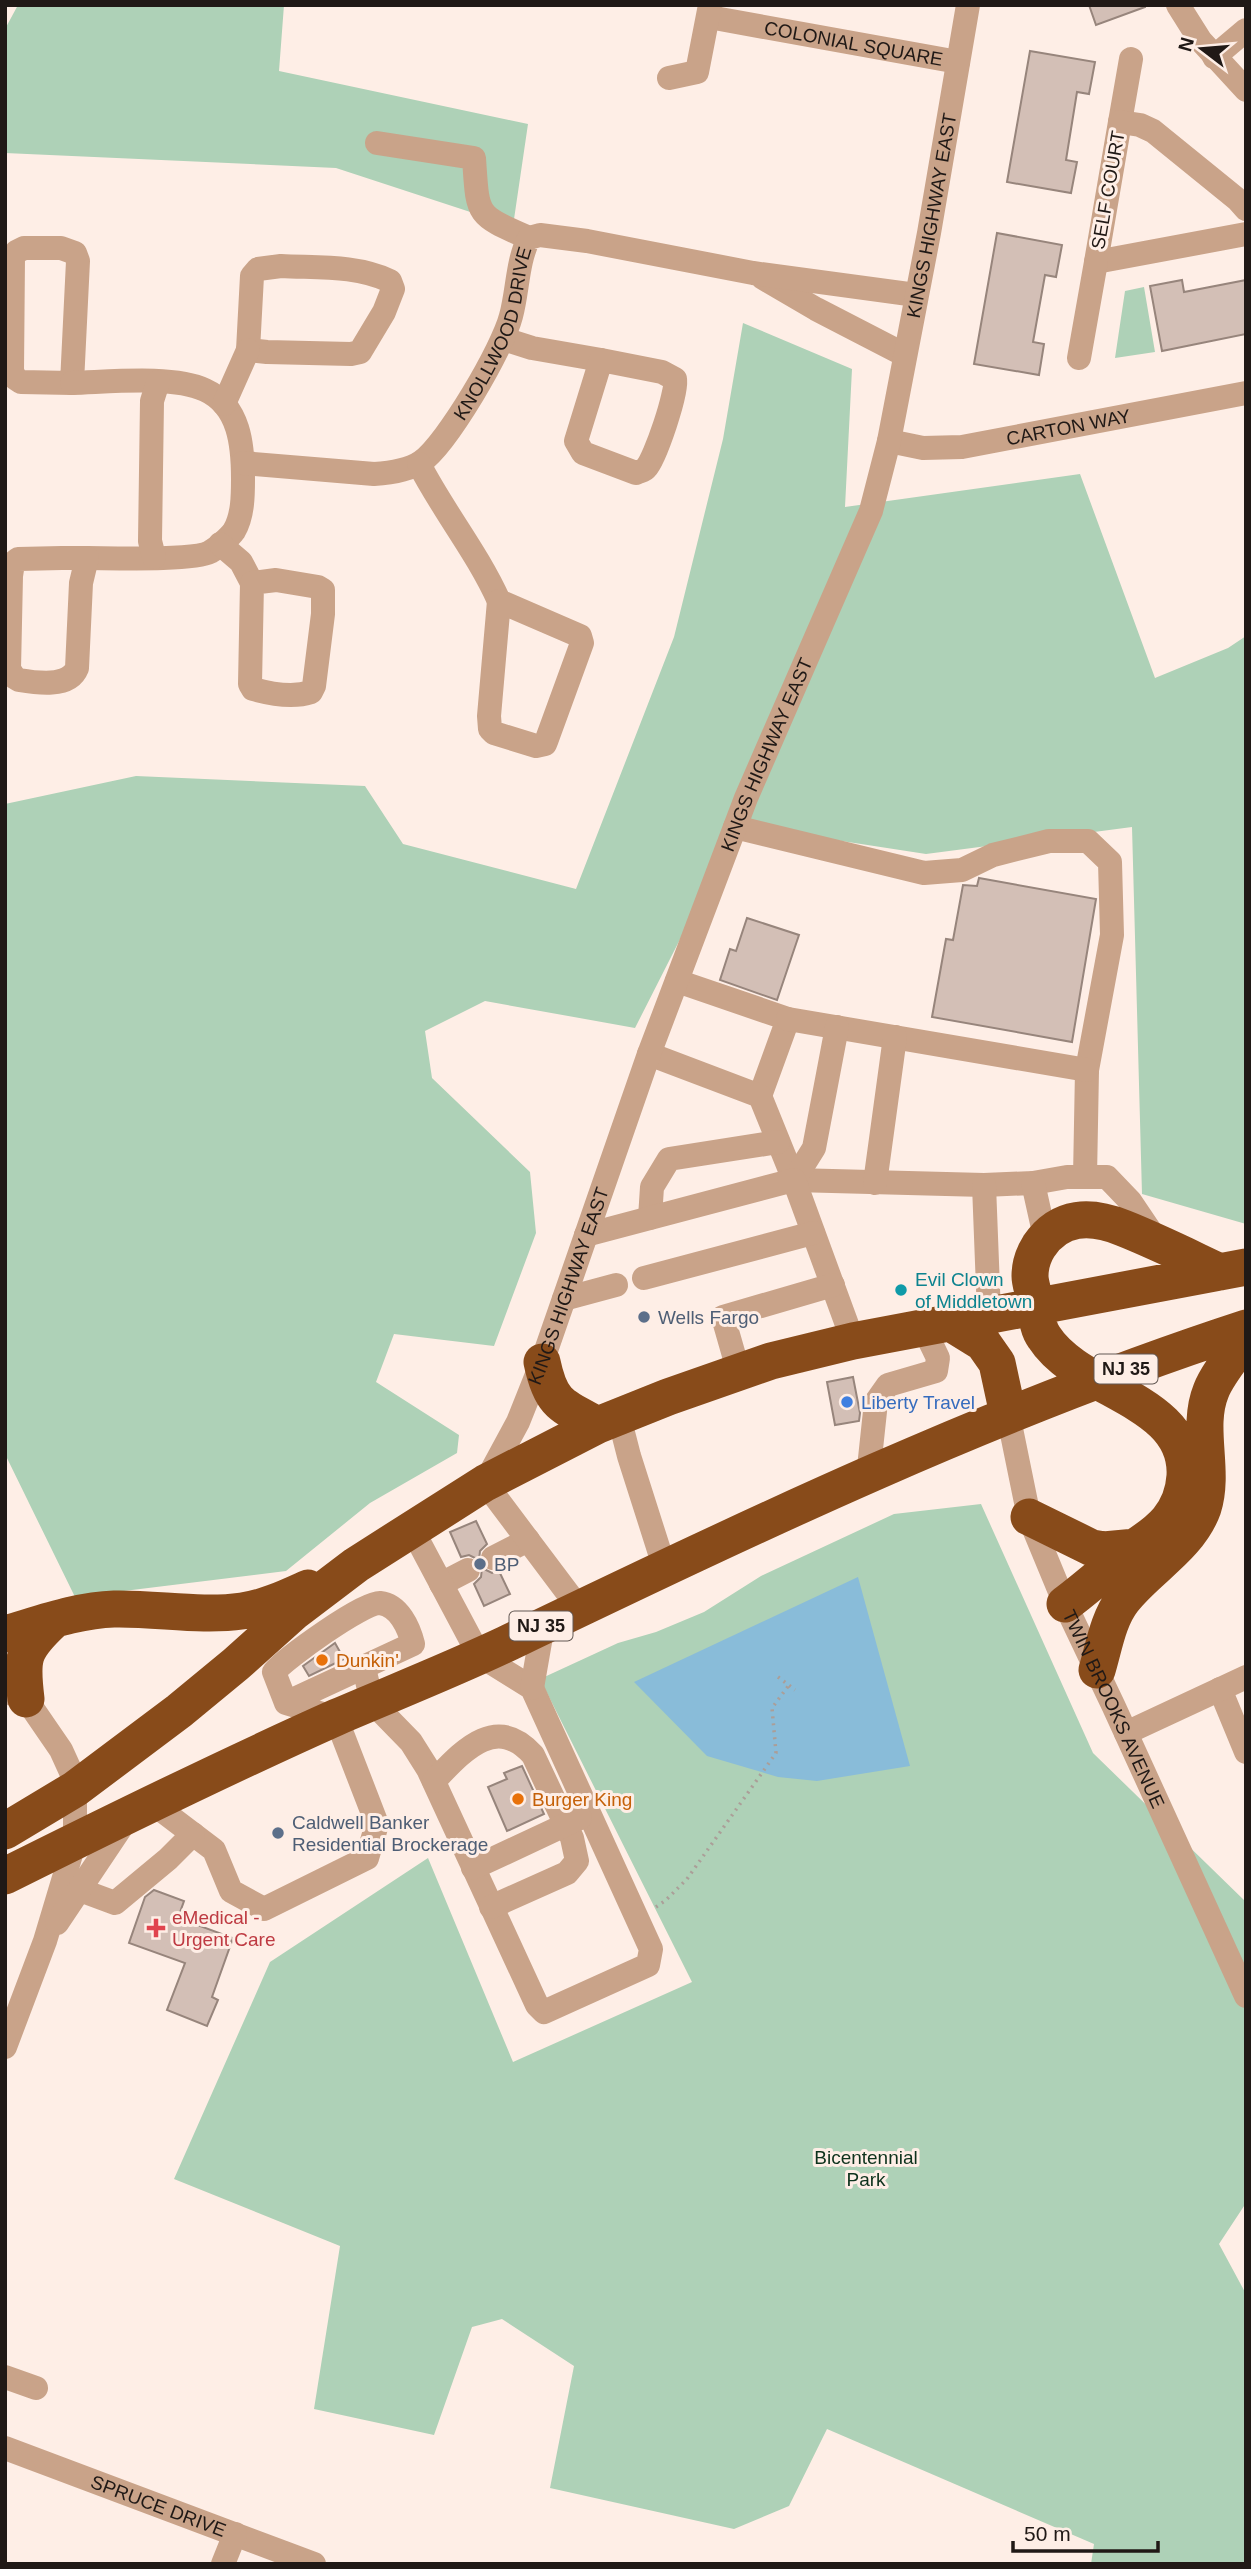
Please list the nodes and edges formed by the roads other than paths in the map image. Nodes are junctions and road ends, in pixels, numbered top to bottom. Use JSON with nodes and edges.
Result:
{"nodes":[{"id":1,"x":968,"y":5,"type":"edge"},
{"id":2,"x":1178,"y":5,"type":"edge"},
{"id":3,"x":710,"y":11,"type":"edge"},
{"id":4,"x":1246,"y":30,"type":"edge"},
{"id":5,"x":1214,"y":57,"type":"junction"},
{"id":6,"x":1130,"y":59,"type":"dead end"},
{"id":7,"x":958,"y":62,"type":"junction"},
{"id":8,"x":669,"y":78,"type":"dead end"},
{"id":9,"x":1246,"y":90,"type":"edge"},
{"id":10,"x":1120,"y":121,"type":"junction"},
{"id":11,"x":377,"y":143,"type":"dead end"},
{"id":12,"x":1246,"y":209,"type":"edge"},
{"id":13,"x":1246,"y":234,"type":"edge"},
{"id":14,"x":529,"y":238,"type":"junction"},
{"id":15,"x":1096,"y":261,"type":"junction"},
{"id":16,"x":754,"y":273,"type":"junction"},
{"id":17,"x":916,"y":295,"type":"junction"},
{"id":18,"x":504,"y":339,"type":"junction"},
{"id":19,"x":248,"y":350,"type":"junction"},
{"id":20,"x":905,"y":355,"type":"junction"},
{"id":21,"x":1079,"y":358,"type":"dead end"},
{"id":22,"x":601,"y":360,"type":"junction"},
{"id":23,"x":158,"y":382,"type":"junction"},
{"id":24,"x":72,"y":383,"type":"junction"},
{"id":25,"x":1246,"y":393,"type":"edge"},
{"id":26,"x":224,"y":404,"type":"junction"},
{"id":27,"x":889,"y":441,"type":"junction"},
{"id":28,"x":243,"y":463,"type":"junction"},
{"id":29,"x":418,"y":464,"type":"junction"},
{"id":30,"x":220,"y":544,"type":"junction"},
{"id":31,"x":154,"y":557,"type":"junction"},
{"id":32,"x":87,"y":558,"type":"junction"},
{"id":33,"x":252,"y":583,"type":"junction"},
{"id":34,"x":499,"y":601,"type":"junction"},
{"id":35,"x":735,"y":827,"type":"junction"},
{"id":36,"x":677,"y":981,"type":"junction"},
{"id":37,"x":788,"y":1018,"type":"junction"},
{"id":38,"x":837,"y":1027,"type":"junction"},
{"id":39,"x":895,"y":1037,"type":"junction"},
{"id":40,"x":649,"y":1054,"type":"junction"},
{"id":41,"x":1087,"y":1070,"type":"junction"},
{"id":42,"x":760,"y":1096,"type":"junction"},
{"id":43,"x":778,"y":1142,"type":"junction"},
{"id":44,"x":1085,"y":1177,"type":"junction"},
{"id":45,"x":794,"y":1180,"type":"junction"},
{"id":46,"x":875,"y":1183,"type":"junction"},
{"id":47,"x":1033,"y":1183,"type":"junction"},
{"id":48,"x":984,"y":1185,"type":"junction"},
{"id":49,"x":660,"y":1215,"type":"junction"},
{"id":50,"x":813,"y":1233,"type":"junction"},
{"id":51,"x":586,"y":1235,"type":"junction"},
{"id":52,"x":1045,"y":1237,"type":"junction"},
{"id":53,"x":1158,"y":1244,"type":"junction"},
{"id":54,"x":1233,"y":1270,"type":"edge"},
{"id":55,"x":644,"y":1278,"type":"dead end"},
{"id":56,"x":616,"y":1285,"type":"dead end"},
{"id":57,"x":833,"y":1285,"type":"junction"},
{"id":58,"x":564,"y":1298,"type":"junction"},
{"id":59,"x":1036,"y":1306,"type":"junction"},
{"id":60,"x":989,"y":1314,"type":"junction"},
{"id":61,"x":936,"y":1325,"type":"junction"},
{"id":62,"x":1246,"y":1328,"type":"edge"},
{"id":63,"x":1246,"y":1338,"type":"edge"},
{"id":64,"x":853,"y":1341,"type":"junction"},
{"id":65,"x":542,"y":1362,"type":"junction"},
{"id":66,"x":738,"y":1373,"type":"junction"},
{"id":67,"x":1093,"y":1380,"type":"junction"},
{"id":68,"x":1008,"y":1414,"type":"junction"},
{"id":69,"x":608,"y":1421,"type":"junction"},
{"id":70,"x":868,"y":1477,"type":"junction"},
{"id":71,"x":485,"y":1483,"type":"junction"},
{"id":72,"x":1029,"y":1517,"type":"junction"},
{"id":73,"x":412,"y":1529,"type":"junction"},
{"id":74,"x":528,"y":1540,"type":"junction"},
{"id":75,"x":1136,"y":1547,"type":"junction"},
{"id":76,"x":493,"y":1558,"type":"dead end"},
{"id":77,"x":356,"y":1565,"type":"junction"},
{"id":78,"x":666,"y":1569,"type":"junction"},
{"id":79,"x":468,"y":1570,"type":"dead end"},
{"id":80,"x":441,"y":1584,"type":"junction"},
{"id":81,"x":304,"y":1604,"type":"junction"},
{"id":82,"x":1065,"y":1604,"type":"junction"},
{"id":83,"x":579,"y":1608,"type":"junction"},
{"id":84,"x":53,"y":1621,"type":"junction"},
{"id":85,"x":543,"y":1625,"type":"junction"},
{"id":86,"x":5,"y":1634,"type":"edge"},
{"id":87,"x":317,"y":1637,"type":"junction"},
{"id":88,"x":479,"y":1655,"type":"junction"},
{"id":89,"x":1097,"y":1670,"type":"junction"},
{"id":90,"x":1246,"y":1676,"type":"edge"},
{"id":91,"x":368,"y":1685,"type":"junction"},
{"id":92,"x":532,"y":1688,"type":"junction"},
{"id":93,"x":1220,"y":1689,"type":"junction"},
{"id":94,"x":15,"y":1695,"type":"edge"},
{"id":95,"x":286,"y":1703,"type":"junction"},
{"id":96,"x":336,"y":1718,"type":"junction"},
{"id":97,"x":1126,"y":1733,"type":"junction"},
{"id":98,"x":1246,"y":1752,"type":"edge"},
{"id":99,"x":434,"y":1782,"type":"junction"},
{"id":100,"x":75,"y":1789,"type":"junction"},
{"id":101,"x":141,"y":1809,"type":"junction"},
{"id":102,"x":590,"y":1814,"type":"junction"},
{"id":103,"x":565,"y":1825,"type":"junction"},
{"id":104,"x":5,"y":1830,"type":"edge"},
{"id":105,"x":193,"y":1834,"type":"junction"},
{"id":106,"x":75,"y":1841,"type":"junction"},
{"id":107,"x":473,"y":1868,"type":"junction"},
{"id":108,"x":5,"y":1876,"type":"edge"},
{"id":109,"x":80,"y":1890,"type":"junction"},
{"id":110,"x":491,"y":1907,"type":"junction"},
{"id":111,"x":44,"y":1941,"type":"junction"},
{"id":112,"x":1246,"y":1996,"type":"edge"},
{"id":113,"x":5,"y":2047,"type":"edge"},
{"id":114,"x":5,"y":2377,"type":"edge"},
{"id":115,"x":36,"y":2388,"type":"dead end"},
{"id":116,"x":5,"y":2448,"type":"edge"},
{"id":117,"x":234,"y":2534,"type":"junction"},
{"id":118,"x":223,"y":2564,"type":"edge"},
{"id":119,"x":314,"y":2564,"type":"edge"}],
"edges":[{"from":1,"to":7,"type":"street","name":"KINGS HIGHWAY EAST"},
{"from":2,"to":5,"type":"street"},
{"from":3,"to":7,"type":"street","name":"COLONIAL SQUARE"},
{"from":3,"to":8,"type":"street"},
{"from":4,"to":5,"type":"street"},
{"from":5,"to":9,"type":"street"},
{"from":6,"to":10,"type":"street"},
{"from":7,"to":17,"type":"street","name":"KINGS HIGHWAY EAST"},
{"from":10,"to":12,"type":"street","name":"SELF COURT"},
{"from":10,"to":15,"type":"street","name":"SELF COURT"},
{"from":11,"to":14,"type":"street"},
{"from":13,"to":15,"type":"street","name":"SELF COURT"},
{"from":14,"to":16,"type":"street","name":"KNOLLWOOD DRIVE"},
{"from":14,"to":18,"type":"street","name":"KNOLLWOOD DRIVE"},
{"from":15,"to":21,"type":"street"},
{"from":16,"to":17,"type":"street","name":"KNOLLWOOD DRIVE"},
{"from":16,"to":20,"type":"street","name":"KNOLLWOOD DRIVE"},
{"from":17,"to":20,"type":"street","name":"KINGS HIGHWAY EAST"},
{"from":18,"to":22,"type":"street"},
{"from":18,"to":29,"type":"street","name":"KNOLLWOOD DRIVE"},
{"from":19,"to":19,"type":"street"},
{"from":19,"to":26,"type":"street"},
{"from":20,"to":27,"type":"street","name":"KINGS HIGHWAY EAST"},
{"from":22,"to":22,"type":"street"},
{"from":23,"to":24,"type":"street"},
{"from":23,"to":26,"type":"street"},
{"from":23,"to":31,"type":"street"},
{"from":24,"to":24,"type":"street"},
{"from":25,"to":27,"type":"street","name":"CARTON WAY"},
{"from":26,"to":28,"type":"street"},
{"from":27,"to":35,"type":"street","name":"KINGS HIGHWAY EAST"},
{"from":28,"to":29,"type":"street","name":"KNOLLWOOD DRIVE"},
{"from":28,"to":30,"type":"street"},
{"from":29,"to":34,"type":"street"},
{"from":30,"to":31,"type":"street"},
{"from":30,"to":33,"type":"street"},
{"from":31,"to":32,"type":"street"},
{"from":32,"to":32,"type":"street"},
{"from":33,"to":33,"type":"street"},
{"from":34,"to":34,"type":"street"},
{"from":35,"to":36,"type":"street","name":"KINGS HIGHWAY EAST"},
{"from":35,"to":41,"type":"street"},
{"from":36,"to":37,"type":"street"},
{"from":36,"to":40,"type":"street","name":"KINGS HIGHWAY EAST"},
{"from":37,"to":38,"type":"street"},
{"from":37,"to":42,"type":"street"},
{"from":38,"to":39,"type":"street"},
{"from":38,"to":45,"type":"street"},
{"from":39,"to":41,"type":"street"},
{"from":39,"to":46,"type":"street"},
{"from":40,"to":42,"type":"street"},
{"from":40,"to":51,"type":"street","name":"KINGS HIGHWAY EAST"},
{"from":41,"to":44,"type":"street"},
{"from":42,"to":43,"type":"street"},
{"from":43,"to":45,"type":"street"},
{"from":43,"to":49,"type":"street"},
{"from":44,"to":47,"type":"street"},
{"from":44,"to":53,"type":"street"},
{"from":45,"to":46,"type":"street"},
{"from":45,"to":49,"type":"street"},
{"from":45,"to":50,"type":"street"},
{"from":46,"to":48,"type":"street"},
{"from":47,"to":48,"type":"street"},
{"from":47,"to":52,"type":"street"},
{"from":48,"to":60,"type":"street"},
{"from":49,"to":51,"type":"street"},
{"from":50,"to":55,"type":"street"},
{"from":50,"to":57,"type":"street"},
{"from":51,"to":58,"type":"street","name":"KINGS HIGHWAY EAST"},
{"from":52,"to":53,"type":"highway"},
{"from":52,"to":59,"type":"highway"},
{"from":53,"to":54,"type":"highway"},
{"from":54,"to":59,"type":"highway"},
{"from":56,"to":58,"type":"street"},
{"from":57,"to":64,"type":"street"},
{"from":57,"to":66,"type":"street"},
{"from":58,"to":65,"type":"street","name":"KINGS HIGHWAY EAST"},
{"from":59,"to":60,"type":"highway"},
{"from":59,"to":67,"type":"highway"},
{"from":60,"to":61,"type":"highway"},
{"from":61,"to":64,"type":"highway"},
{"from":61,"to":68,"type":"highway"},
{"from":61,"to":70,"type":"street"},
{"from":62,"to":67,"type":"highway","number":"NJ 35"},
{"from":63,"to":89,"type":"highway"},
{"from":64,"to":66,"type":"highway"},
{"from":65,"to":69,"type":"highway"},
{"from":65,"to":71,"type":"street","name":"KINGS HIGHWAY EAST"},
{"from":66,"to":69,"type":"highway"},
{"from":67,"to":68,"type":"highway","number":"NJ 35"},
{"from":67,"to":75,"type":"highway"},
{"from":68,"to":70,"type":"highway","number":"NJ 35"},
{"from":68,"to":72,"type":"street","name":"TWIN BROOKS AVENUE"},
{"from":69,"to":71,"type":"highway"},
{"from":69,"to":78,"type":"street"},
{"from":70,"to":78,"type":"highway","number":"NJ 35"},
{"from":71,"to":73,"type":"highway"},
{"from":71,"to":74,"type":"street"},
{"from":72,"to":75,"type":"highway"},
{"from":72,"to":82,"type":"street","name":"TWIN BROOKS AVENUE"},
{"from":73,"to":77,"type":"highway"},
{"from":73,"to":80,"type":"street"},
{"from":74,"to":76,"type":"street"},
{"from":74,"to":83,"type":"street"},
{"from":75,"to":82,"type":"highway"},
{"from":77,"to":81,"type":"highway"},
{"from":77,"to":84,"type":"highway"},
{"from":78,"to":83,"type":"highway","number":"NJ 35"},
{"from":79,"to":80,"type":"street"},
{"from":80,"to":88,"type":"street"},
{"from":81,"to":87,"type":"street"},
{"from":81,"to":100,"type":"highway"},
{"from":82,"to":89,"type":"street","name":"TWIN BROOKS AVENUE"},
{"from":83,"to":85,"type":"highway","number":"NJ 35"},
{"from":84,"to":86,"type":"highway"},
{"from":84,"to":94,"type":"highway"},
{"from":85,"to":88,"type":"highway","number":"NJ 35"},
{"from":85,"to":92,"type":"street"},
{"from":87,"to":91,"type":"street"},
{"from":87,"to":95,"type":"street"},
{"from":88,"to":91,"type":"highway","number":"NJ 35"},
{"from":88,"to":92,"type":"street"},
{"from":89,"to":97,"type":"street","name":"TWIN BROOKS AVENUE"},
{"from":90,"to":93,"type":"street"},
{"from":91,"to":95,"type":"street"},
{"from":91,"to":96,"type":"highway","number":"NJ 35"},
{"from":91,"to":99,"type":"street"},
{"from":92,"to":102,"type":"street"},
{"from":93,"to":97,"type":"street"},
{"from":93,"to":98,"type":"street"},
{"from":94,"to":100,"type":"street"},
{"from":95,"to":96,"type":"street"},
{"from":96,"to":101,"type":"highway","number":"NJ 35"},
{"from":96,"to":105,"type":"street"},
{"from":97,"to":112,"type":"street","name":"TWIN BROOKS AVENUE"},
{"from":99,"to":103,"type":"street"},
{"from":99,"to":107,"type":"street"},
{"from":100,"to":104,"type":"highway"},
{"from":100,"to":106,"type":"street"},
{"from":101,"to":105,"type":"street"},
{"from":101,"to":106,"type":"highway","number":"NJ 35"},
{"from":101,"to":109,"type":"street"},
{"from":102,"to":103,"type":"street"},
{"from":102,"to":110,"type":"street"},
{"from":103,"to":107,"type":"street"},
{"from":103,"to":110,"type":"street"},
{"from":105,"to":109,"type":"street"},
{"from":106,"to":108,"type":"highway","number":"NJ 35"},
{"from":106,"to":111,"type":"street"},
{"from":107,"to":110,"type":"street"},
{"from":109,"to":111,"type":"street"},
{"from":111,"to":113,"type":"street"},
{"from":114,"to":115,"type":"street"},
{"from":116,"to":117,"type":"street","name":"SPRUCE DRIVE"},
{"from":117,"to":118,"type":"street"},
{"from":117,"to":119,"type":"street","name":"SPRUCE DRIVE"}]}
